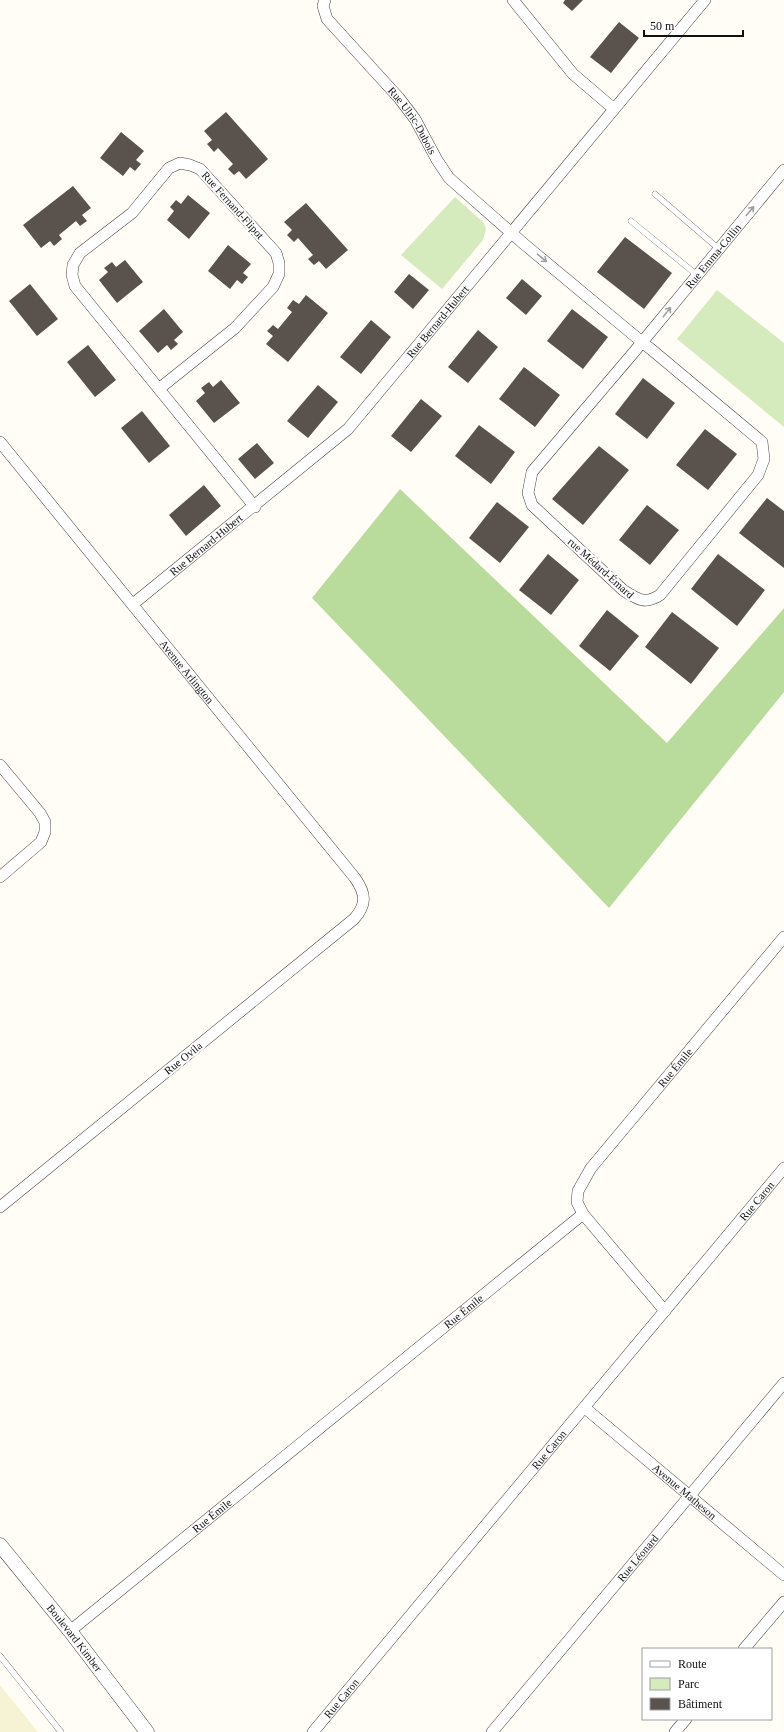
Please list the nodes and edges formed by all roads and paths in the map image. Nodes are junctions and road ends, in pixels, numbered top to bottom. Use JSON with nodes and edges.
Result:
{"nodes":[{"id":1,"x":325,"y":0,"type":"edge"},
{"id":2,"x":513,"y":0,"type":"edge"},
{"id":3,"x":705,"y":0,"type":"edge"},
{"id":4,"x":614,"y":109,"type":"junction"},
{"id":5,"x":784,"y":170,"type":"edge"},
{"id":6,"x":655,"y":194,"type":"dead end"},
{"id":7,"x":631,"y":221,"type":"dead end"},
{"id":8,"x":512,"y":233,"type":"junction"},
{"id":9,"x":719,"y":249,"type":"junction"},
{"id":10,"x":697,"y":275,"type":"junction"},
{"id":11,"x":642,"y":342,"type":"junction"},
{"id":12,"x":160,"y":388,"type":"junction"},
{"id":13,"x":0,"y":442,"type":"edge"},
{"id":14,"x":255,"y":507,"type":"junction"},
{"id":15,"x":133,"y":604,"type":"junction"},
{"id":16,"x":0,"y":764,"type":"edge"},
{"id":17,"x":0,"y":877,"type":"edge"},
{"id":18,"x":363,"y":906,"type":"joint"},
{"id":19,"x":784,"y":936,"type":"edge"},
{"id":20,"x":784,"y":1168,"type":"edge"},
{"id":21,"x":0,"y":1207,"type":"edge"},
{"id":22,"x":583,"y":1214,"type":"junction"},
{"id":23,"x":665,"y":1311,"type":"junction"},
{"id":24,"x":784,"y":1383,"type":"edge"},
{"id":25,"x":585,"y":1408,"type":"junction"},
{"id":26,"x":690,"y":1496,"type":"junction"},
{"id":27,"x":0,"y":1544,"type":"edge"},
{"id":28,"x":784,"y":1575,"type":"edge"},
{"id":29,"x":784,"y":1602,"type":"edge"},
{"id":30,"x":70,"y":1631,"type":"junction"},
{"id":31,"x":745,"y":1648,"type":"edge"},
{"id":32,"x":0,"y":1656,"type":"edge"},
{"id":33,"x":685,"y":1720,"type":"edge"},
{"id":34,"x":60,"y":1732,"type":"edge"},
{"id":35,"x":147,"y":1732,"type":"edge"},
{"id":36,"x":313,"y":1732,"type":"edge"},
{"id":37,"x":492,"y":1732,"type":"edge"},
{"id":38,"x":675,"y":1732,"type":"edge"}],
"edges":[{"from":1,"to":8,"type":"street","name":"Rue Ulric-Dubois"},
{"from":2,"to":4,"type":"street"},
{"from":3,"to":4,"type":"street","name":"Rue Bernard-Hubert"},
{"from":4,"to":8,"type":"street","name":"Rue Bernard-Hubert"},
{"from":9,"to":5,"type":"street","name":"Rue Emma-Collin","one_way":true},
{"from":6,"to":9,"type":"lane"},
{"from":7,"to":10,"type":"lane"},
{"from":8,"to":11,"type":"street","name":"rue Médard-Émard","one_way":true},
{"from":8,"to":14,"type":"street","name":"Rue Bernard-Hubert"},
{"from":9,"to":10,"type":"street","name":"Rue Emma-Collin"},
{"from":11,"to":10,"type":"street","name":"Rue Emma-Collin","one_way":true},
{"from":11,"to":11,"type":"street","name":"rue Médard-Émard"},
{"from":12,"to":12,"type":"street","name":"Rue Fernand-Flipot"},
{"from":12,"to":14,"type":"street","name":"Rue Fernand-Flipot"},
{"from":13,"to":15,"type":"street","name":"Avenue Arlington"},
{"from":14,"to":15,"type":"street","name":"Rue Bernard-Hubert"},
{"from":15,"to":18,"type":"street","name":"Avenue Arlington"},
{"from":16,"to":17,"type":"street"},
{"from":18,"to":21,"type":"street","name":"Rue Ovila"},
{"from":19,"to":22,"type":"street","name":"Rue Émile"},
{"from":20,"to":23,"type":"street","name":"Rue Caron"},
{"from":22,"to":23,"type":"street"},
{"from":22,"to":30,"type":"street","name":"Rue Émile"},
{"from":23,"to":25,"type":"street","name":"Rue Caron"},
{"from":24,"to":26,"type":"street","name":"Rue Léonard"},
{"from":25,"to":26,"type":"street","name":"Avenue Matheson"},
{"from":25,"to":36,"type":"street","name":"Rue Caron"},
{"from":26,"to":28,"type":"street","name":"Avenue Matheson"},
{"from":26,"to":37,"type":"street","name":"Rue Léonard"},
{"from":27,"to":30,"type":"street","name":"Boulevard Kimber"},
{"from":29,"to":31,"type":"street"},
{"from":30,"to":35,"type":"street","name":"Boulevard Kimber"},
{"from":32,"to":34,"type":"lane"},
{"from":33,"to":38,"type":"street"}]}
